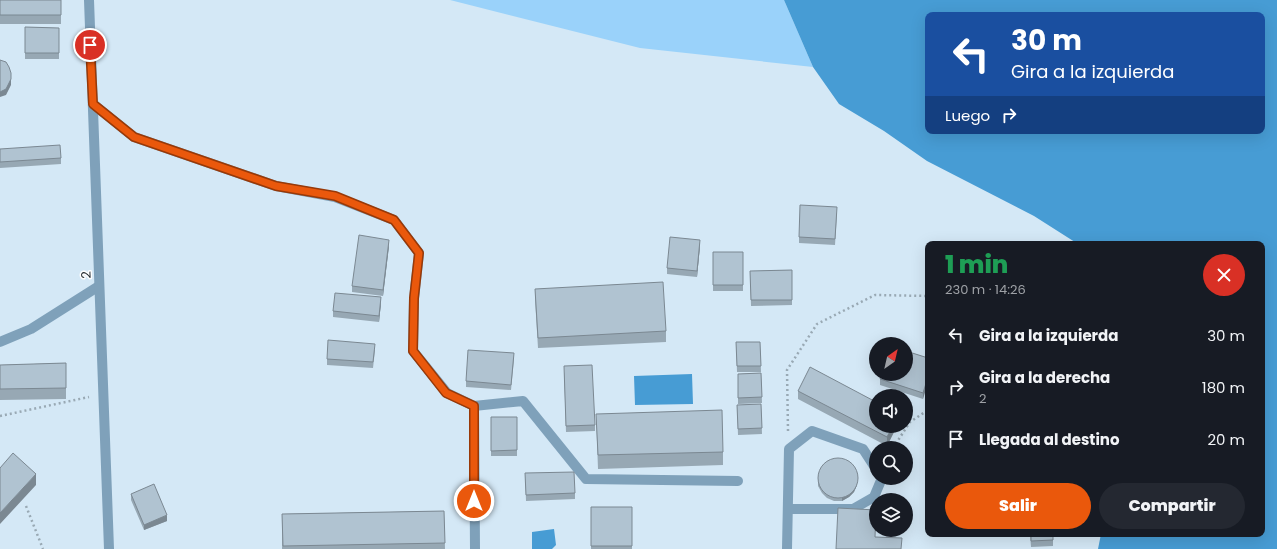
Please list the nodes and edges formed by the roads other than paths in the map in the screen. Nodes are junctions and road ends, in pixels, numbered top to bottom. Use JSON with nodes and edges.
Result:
{"nodes":[{"id":1,"x":89,"y":0,"type":"edge"},
{"id":2,"x":93,"y":104,"type":"junction"},
{"id":3,"x":99,"y":286,"type":"junction"},
{"id":4,"x":0,"y":342,"type":"edge"},
{"id":5,"x":474,"y":406,"type":"junction"},
{"id":6,"x":869,"y":458,"type":"edge"},
{"id":7,"x":738,"y":481,"type":"dead end"},
{"id":8,"x":879,"y":485,"type":"edge"},
{"id":9,"x":788,"y":509,"type":"junction"},
{"id":10,"x":109,"y":549,"type":"edge"},
{"id":11,"x":475,"y":549,"type":"edge"},
{"id":12,"x":787,"y":549,"type":"edge"}],
"edges":[{"from":1,"to":2,"type":"street","name":"2"},
{"from":2,"to":3,"type":"street","name":"2"},
{"from":2,"to":5,"type":"street"},
{"from":3,"to":4,"type":"street"},
{"from":3,"to":10,"type":"street","name":"2"},
{"from":5,"to":7,"type":"street"},
{"from":5,"to":11,"type":"street"},
{"from":6,"to":9,"type":"street"},
{"from":8,"to":9,"type":"street"},
{"from":9,"to":12,"type":"street"}]}
